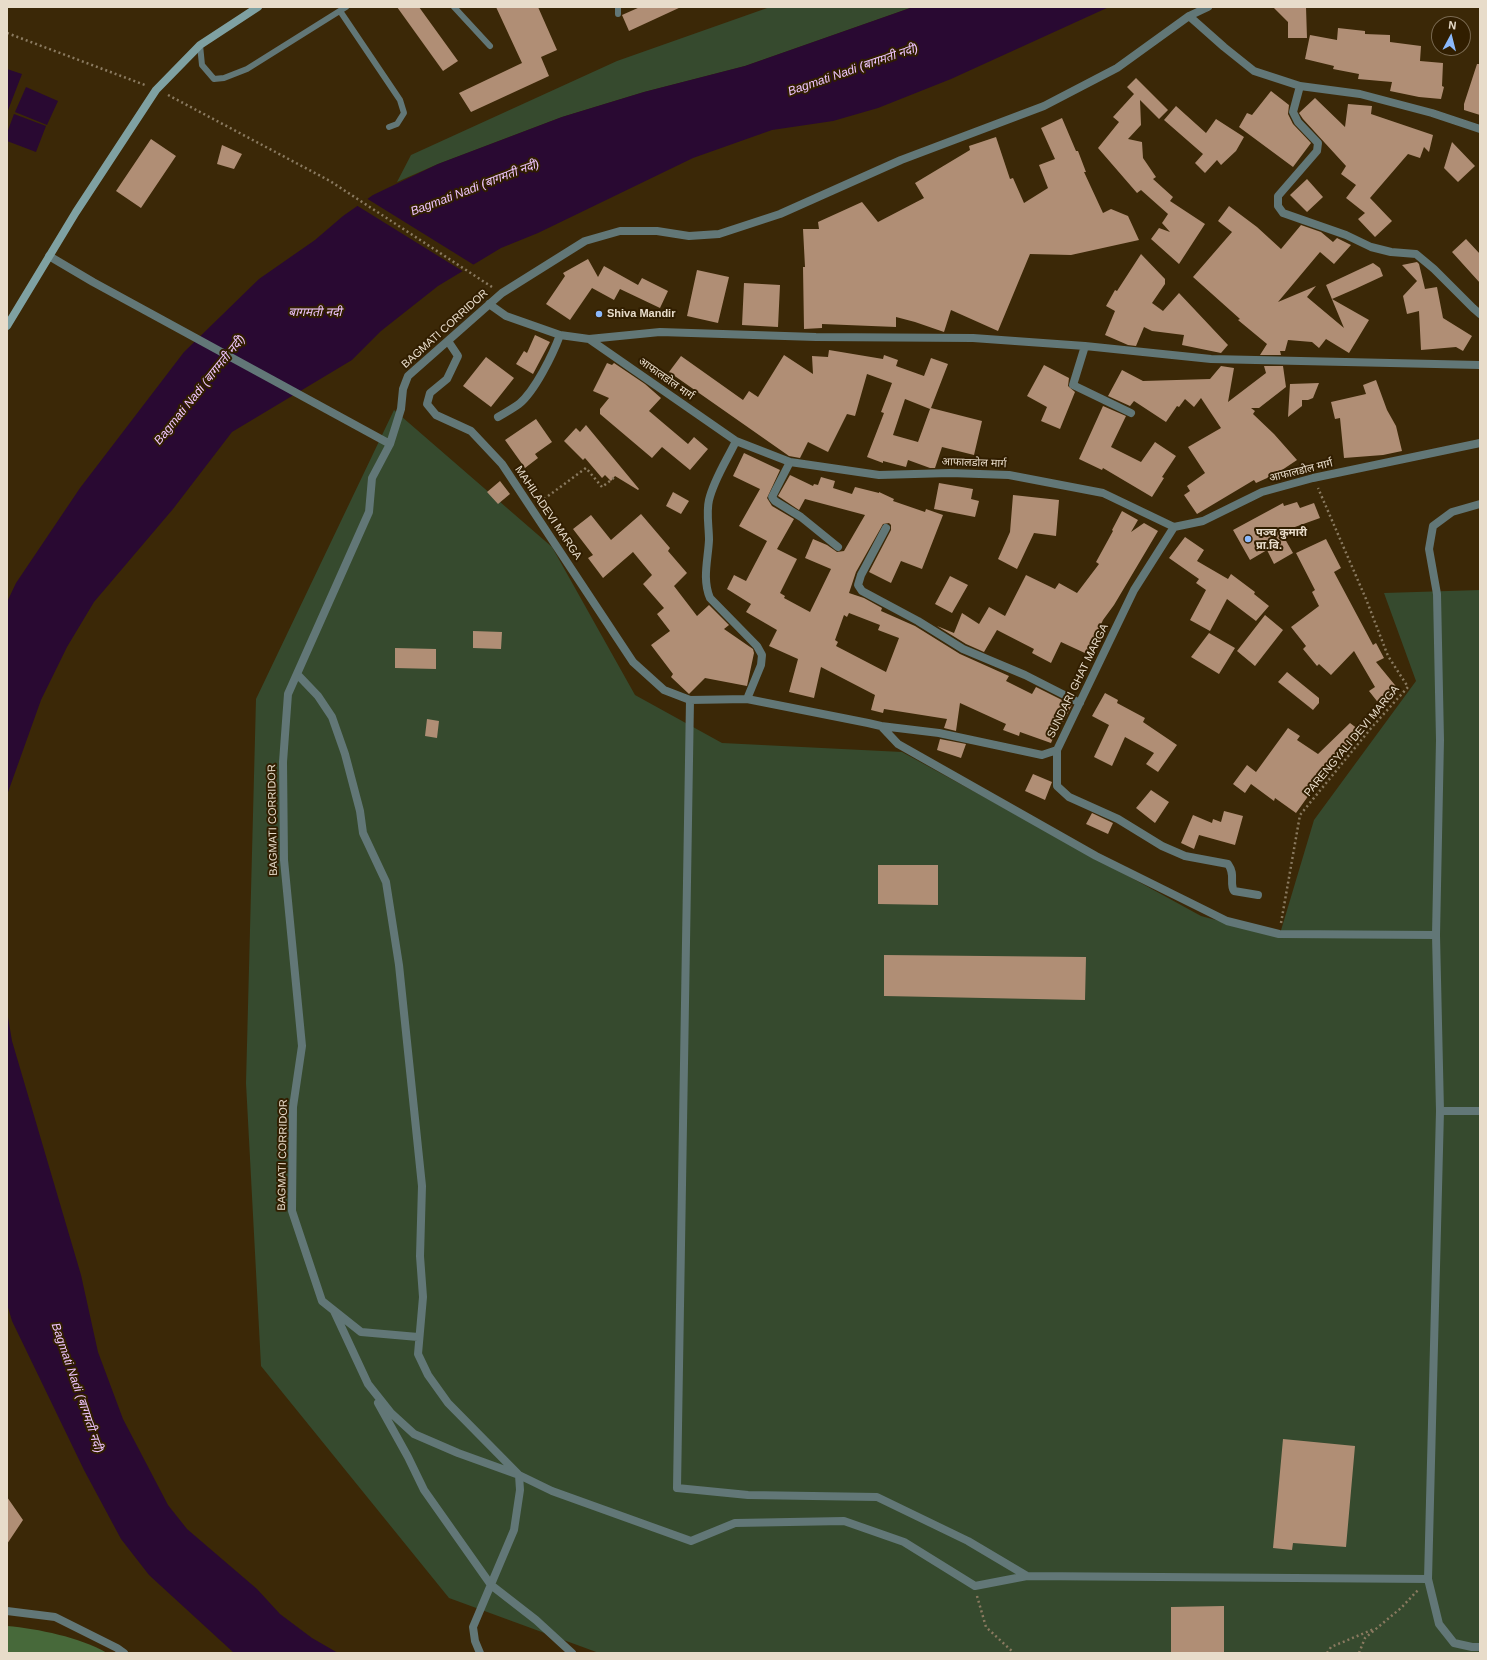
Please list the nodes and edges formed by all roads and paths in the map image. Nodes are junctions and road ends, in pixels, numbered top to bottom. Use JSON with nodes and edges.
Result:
{"nodes":[{"id":1,"x":258,"y":7,"type":"edge"},
{"id":2,"x":346,"y":7,"type":"edge"},
{"id":3,"x":454,"y":7,"type":"edge"},
{"id":4,"x":618,"y":7,"type":"edge"},
{"id":5,"x":1208,"y":7,"type":"edge"},
{"id":6,"x":340,"y":11,"type":"junction"},
{"id":7,"x":618,"y":14,"type":"dead end"},
{"id":8,"x":1189,"y":16,"type":"junction"},
{"id":9,"x":7,"y":33,"type":"edge"},
{"id":10,"x":200,"y":45,"type":"junction"},
{"id":11,"x":490,"y":46,"type":"dead end"},
{"id":12,"x":1300,"y":86,"type":"junction"},
{"id":13,"x":156,"y":90,"type":"junction"},
{"id":14,"x":390,"y":127,"type":"dead end"},
{"id":15,"x":1480,"y":129,"type":"edge"},
{"id":16,"x":49,"y":256,"type":"junction"},
{"id":17,"x":502,"y":293,"type":"junction"},
{"id":18,"x":490,"y":304,"type":"junction"},
{"id":19,"x":1480,"y":314,"type":"edge"},
{"id":20,"x":7,"y":326,"type":"edge"},
{"id":21,"x":560,"y":335,"type":"junction"},
{"id":22,"x":589,"y":339,"type":"junction"},
{"id":23,"x":448,"y":341,"type":"junction"},
{"id":24,"x":1085,"y":346,"type":"junction"},
{"id":25,"x":1480,"y":365,"type":"edge"},
{"id":26,"x":1131,"y":413,"type":"dead end"},
{"id":27,"x":498,"y":417,"type":"dead end"},
{"id":28,"x":736,"y":441,"type":"junction"},
{"id":29,"x":1480,"y":443,"type":"edge"},
{"id":30,"x":390,"y":444,"type":"junction"},
{"id":31,"x":790,"y":462,"type":"junction"},
{"id":32,"x":615,"y":477,"type":"dead end"},
{"id":33,"x":1313,"y":478,"type":"junction"},
{"id":34,"x":1480,"y":504,"type":"edge"},
{"id":35,"x":531,"y":509,"type":"junction"},
{"id":36,"x":1174,"y":527,"type":"junction"},
{"id":37,"x":886,"y":528,"type":"dead end"},
{"id":38,"x":838,"y":547,"type":"dead end"},
{"id":39,"x":297,"y":674,"type":"junction"},
{"id":40,"x":748,"y":699,"type":"junction"},
{"id":41,"x":690,"y":700,"type":"junction"},
{"id":42,"x":1080,"y":703,"type":"junction"},
{"id":43,"x":881,"y":726,"type":"junction"},
{"id":44,"x":1057,"y":750,"type":"junction"},
{"id":45,"x":1258,"y":895,"type":"dead end"},
{"id":46,"x":1279,"y":934,"type":"junction"},
{"id":47,"x":1436,"y":935,"type":"junction"},
{"id":48,"x":1440,"y":1111,"type":"junction"},
{"id":49,"x":1480,"y":1111,"type":"edge"},
{"id":50,"x":332,"y":1308,"type":"junction"},
{"id":51,"x":418,"y":1337,"type":"junction"},
{"id":52,"x":368,"y":1384,"type":"junction"},
{"id":53,"x":519,"y":1475,"type":"junction"},
{"id":54,"x":1026,"y":1576,"type":"junction"},
{"id":55,"x":1428,"y":1579,"type":"junction"},
{"id":56,"x":491,"y":1585,"type":"junction"},
{"id":57,"x":975,"y":1586,"type":"junction"},
{"id":58,"x":7,"y":1611,"type":"edge"},
{"id":59,"x":1378,"y":1627,"type":"junction"},
{"id":60,"x":1480,"y":1647,"type":"edge"},
{"id":61,"x":124,"y":1653,"type":"edge"},
{"id":62,"x":480,"y":1653,"type":"edge"},
{"id":63,"x":572,"y":1653,"type":"edge"},
{"id":64,"x":1014,"y":1653,"type":"edge"},
{"id":65,"x":1328,"y":1653,"type":"edge"},
{"id":66,"x":1359,"y":1653,"type":"edge"}],
"edges":[{"from":1,"to":10,"type":"main road"},
{"from":2,"to":6,"type":"lane"},
{"from":3,"to":11,"type":"lane"},
{"from":4,"to":7,"type":"lane"},
{"from":5,"to":8,"type":"street","name":"BAGMATI CORRIDOR"},
{"from":6,"to":10,"type":"lane"},
{"from":6,"to":14,"type":"lane"},
{"from":8,"to":12,"type":"street"},
{"from":8,"to":17,"type":"street","name":"BAGMATI CORRIDOR"},
{"from":9,"to":13,"type":"path"},
{"from":10,"to":13,"type":"main road"},
{"from":12,"to":15,"type":"street"},
{"from":12,"to":19,"type":"street"},
{"from":13,"to":16,"type":"main road"},
{"from":13,"to":17,"type":"path"},
{"from":16,"to":20,"type":"main road"},
{"from":16,"to":30,"type":"street"},
{"from":17,"to":18,"type":"street","name":"BAGMATI CORRIDOR"},
{"from":18,"to":21,"type":"street","name":"आफालडोल मार्ग"},
{"from":18,"to":23,"type":"street","name":"BAGMATI CORRIDOR"},
{"from":21,"to":22,"type":"street","name":"आफालडोल मार्ग"},
{"from":21,"to":27,"type":"street"},
{"from":22,"to":24,"type":"street"},
{"from":22,"to":28,"type":"street","name":"आफालडोल मार्ग"},
{"from":23,"to":30,"type":"street","name":"BAGMATI CORRIDOR"},
{"from":23,"to":35,"type":"street","name":"MAHILADEVI MARGA"},
{"from":24,"to":25,"type":"street"},
{"from":24,"to":26,"type":"street"},
{"from":28,"to":31,"type":"street","name":"आफालडोल मार्ग"},
{"from":28,"to":40,"type":"street"},
{"from":29,"to":33,"type":"street","name":"आफालडोल मार्ग"},
{"from":30,"to":39,"type":"street","name":"BAGMATI CORRIDOR"},
{"from":31,"to":36,"type":"street","name":"आफालडोल मार्ग"},
{"from":31,"to":38,"type":"street"},
{"from":32,"to":35,"type":"path"},
{"from":33,"to":36,"type":"street","name":"आफालडोल मार्ग"},
{"from":33,"to":46,"type":"path","name":"PARENGYALI DEVI MARGA"},
{"from":34,"to":47,"type":"street"},
{"from":35,"to":41,"type":"street","name":"MAHILADEVI MARGA"},
{"from":36,"to":42,"type":"street","name":"SUNDARI GHAT MARGA"},
{"from":37,"to":42,"type":"street"},
{"from":39,"to":50,"type":"street","name":"BAGMATI CORRIDOR"},
{"from":39,"to":51,"type":"street"},
{"from":40,"to":41,"type":"street","name":"SUNDARI GHAT MARGA"},
{"from":40,"to":43,"type":"street","name":"SUNDARI GHAT MARGA"},
{"from":41,"to":54,"type":"street"},
{"from":42,"to":44,"type":"street","name":"SUNDARI GHAT MARGA"},
{"from":43,"to":44,"type":"street","name":"SUNDARI GHAT MARGA"},
{"from":43,"to":46,"type":"street"},
{"from":44,"to":45,"type":"street"},
{"from":46,"to":47,"type":"street"},
{"from":47,"to":48,"type":"street"},
{"from":48,"to":49,"type":"street"},
{"from":48,"to":55,"type":"street"},
{"from":50,"to":51,"type":"street","name":"BAGMATI CORRIDOR"},
{"from":50,"to":52,"type":"street"},
{"from":51,"to":53,"type":"street"},
{"from":52,"to":53,"type":"street"},
{"from":52,"to":56,"type":"street"},
{"from":53,"to":56,"type":"street"},
{"from":53,"to":57,"type":"street"},
{"from":54,"to":55,"type":"street"},
{"from":54,"to":57,"type":"street"},
{"from":55,"to":59,"type":"path"},
{"from":55,"to":60,"type":"street"},
{"from":56,"to":62,"type":"street"},
{"from":56,"to":63,"type":"street"},
{"from":57,"to":64,"type":"path"},
{"from":58,"to":61,"type":"street"},
{"from":59,"to":65,"type":"path"},
{"from":59,"to":66,"type":"path"}]}
